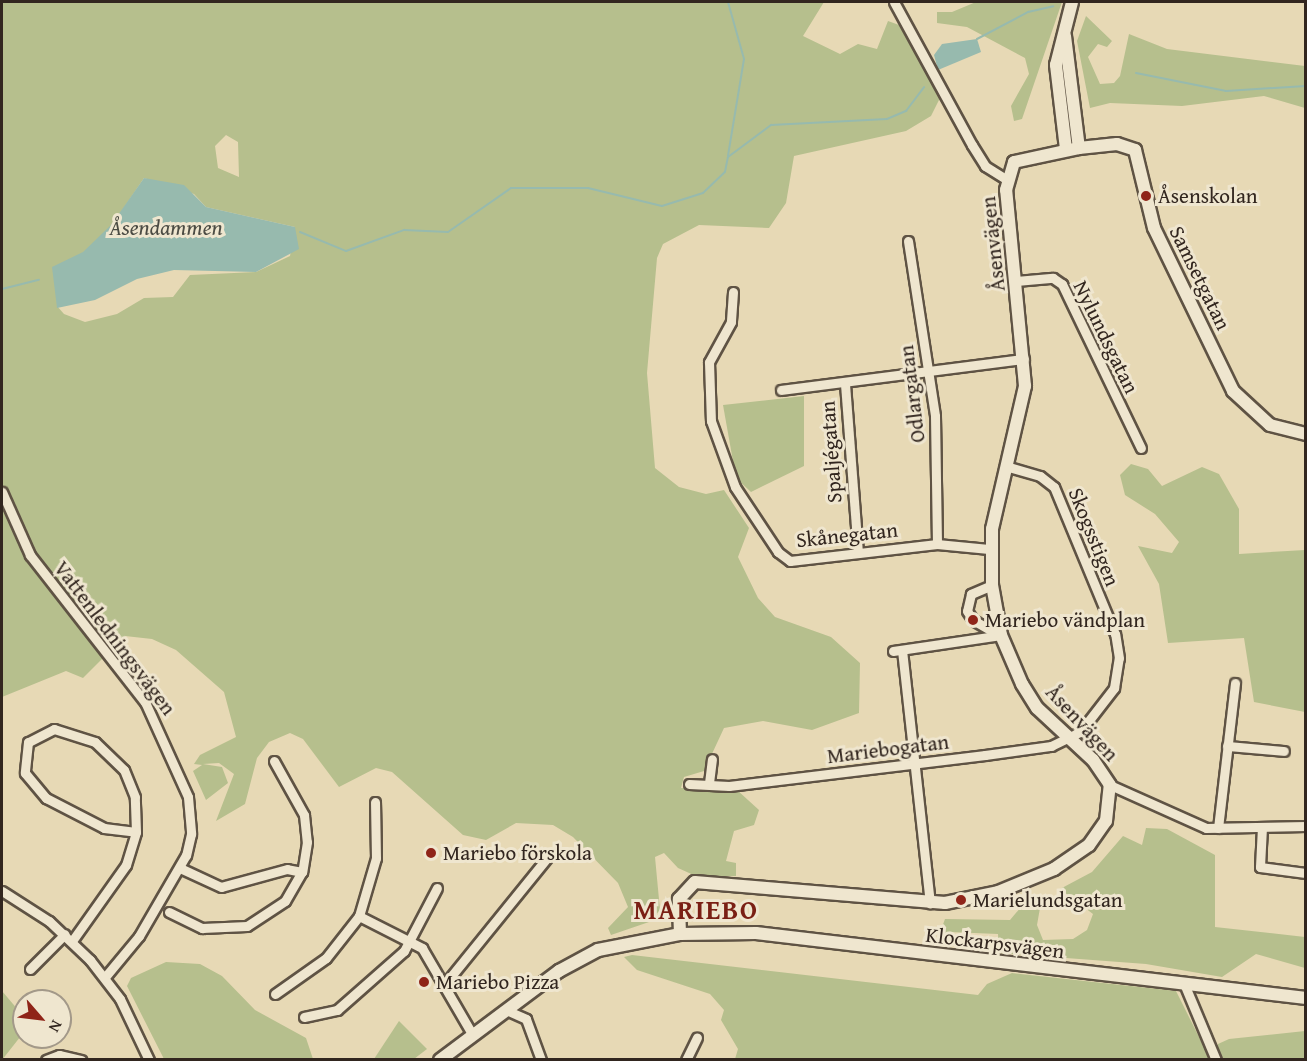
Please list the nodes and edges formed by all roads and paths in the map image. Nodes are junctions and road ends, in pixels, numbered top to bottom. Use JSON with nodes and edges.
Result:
{"nodes":[{"id":1,"x":894,"y":2,"type":"edge"},
{"id":2,"x":1072,"y":2,"type":"edge"},
{"id":3,"x":1072,"y":148,"type":"junction"},
{"id":4,"x":1006,"y":179,"type":"junction"},
{"id":5,"x":908,"y":241,"type":"dead end"},
{"id":6,"x":1016,"y":281,"type":"junction"},
{"id":7,"x":733,"y":292,"type":"dead end"},
{"id":8,"x":1024,"y":359,"type":"junction"},
{"id":9,"x":928,"y":372,"type":"junction"},
{"id":10,"x":845,"y":384,"type":"junction"},
{"id":11,"x":781,"y":390,"type":"dead end"},
{"id":12,"x":1305,"y":435,"type":"edge"},
{"id":13,"x":1141,"y":448,"type":"dead end"},
{"id":14,"x":1009,"y":467,"type":"junction"},
{"id":15,"x":2,"y":492,"type":"edge"},
{"id":16,"x":937,"y":544,"type":"junction"},
{"id":17,"x":989,"y":549,"type":"junction"},
{"id":18,"x":858,"y":553,"type":"junction"},
{"id":19,"x":992,"y":585,"type":"junction"},
{"id":20,"x":1001,"y":635,"type":"junction"},
{"id":21,"x":1236,"y":683,"type":"dead end"},
{"id":22,"x":1070,"y":739,"type":"junction"},
{"id":23,"x":1227,"y":746,"type":"junction"},
{"id":24,"x":1284,"y":751,"type":"dead end"},
{"id":25,"x":712,"y":759,"type":"dead end"},
{"id":26,"x":274,"y":760,"type":"dead end"},
{"id":27,"x":914,"y":763,"type":"junction"},
{"id":28,"x":709,"y":783,"type":"junction"},
{"id":29,"x":689,"y":784,"type":"dead end"},
{"id":30,"x":1110,"y":785,"type":"junction"},
{"id":31,"x":375,"y":802,"type":"dead end"},
{"id":32,"x":1305,"y":826,"type":"edge"},
{"id":33,"x":1262,"y":827,"type":"junction"},
{"id":34,"x":1218,"y":828,"type":"junction"},
{"id":35,"x":136,"y":832,"type":"junction"},
{"id":36,"x":547,"y":858,"type":"dead end"},
{"id":37,"x":180,"y":868,"type":"junction"},
{"id":38,"x":302,"y":872,"type":"junction"},
{"id":39,"x":1305,"y":873,"type":"edge"},
{"id":40,"x":437,"y":888,"type":"dead end"},
{"id":41,"x":2,"y":891,"type":"edge"},
{"id":42,"x":930,"y":903,"type":"junction"},
{"id":43,"x":169,"y":912,"type":"dead end"},
{"id":44,"x":359,"y":916,"type":"junction"},
{"id":45,"x":680,"y":933,"type":"junction"},
{"id":46,"x":68,"y":937,"type":"junction"},
{"id":47,"x":413,"y":942,"type":"junction"},
{"id":48,"x":30,"y":969,"type":"dead end"},
{"id":49,"x":105,"y":977,"type":"junction"},
{"id":50,"x":444,"y":985,"type":"junction"},
{"id":51,"x":1185,"y":986,"type":"junction"},
{"id":52,"x":275,"y":994,"type":"dead end"},
{"id":53,"x":1305,"y":998,"type":"edge"},
{"id":54,"x":505,"y":1010,"type":"junction"},
{"id":55,"x":304,"y":1017,"type":"dead end"},
{"id":56,"x":472,"y":1034,"type":"junction"},
{"id":57,"x":697,"y":1037,"type":"dead end"},
{"id":58,"x":46,"y":1059,"type":"edge"},
{"id":59,"x":81,"y":1059,"type":"edge"},
{"id":60,"x":149,"y":1059,"type":"edge"},
{"id":61,"x":440,"y":1059,"type":"edge"},
{"id":62,"x":541,"y":1059,"type":"edge"},
{"id":63,"x":686,"y":1059,"type":"edge"},
{"id":64,"x":1216,"y":1059,"type":"edge"}],
"edges":[{"from":1,"to":4,"type":"street"},
{"from":2,"to":3,"type":"street"},
{"from":3,"to":4,"type":"street","name":"Åsenvägen"},
{"from":3,"to":12,"type":"street","name":"Samsetgatan"},
{"from":4,"to":6,"type":"street","name":"Åsenvägen"},
{"from":5,"to":9,"type":"street","name":"Odlargatan"},
{"from":6,"to":8,"type":"street","name":"Åsenvägen"},
{"from":6,"to":13,"type":"street","name":"Nylundsgatan"},
{"from":7,"to":18,"type":"street","name":"Skånegatan"},
{"from":8,"to":9,"type":"street"},
{"from":8,"to":14,"type":"street","name":"Åsenvägen"},
{"from":9,"to":10,"type":"street"},
{"from":9,"to":16,"type":"street","name":"Odlargatan"},
{"from":10,"to":11,"type":"street"},
{"from":10,"to":18,"type":"street","name":"Spaljégatan"},
{"from":14,"to":17,"type":"street","name":"Åsenvägen"},
{"from":14,"to":22,"type":"street","name":"Skogsstigen"},
{"from":15,"to":37,"type":"street","name":"Vattenledningsvägen"},
{"from":16,"to":17,"type":"street","name":"Skånegatan"},
{"from":16,"to":18,"type":"street","name":"Skånegatan"},
{"from":17,"to":19,"type":"street","name":"Åsenvägen"},
{"from":19,"to":20,"type":"street","name":"Åsenvägen"},
{"from":19,"to":20,"type":"street"},
{"from":20,"to":22,"type":"street","name":"Åsenvägen"},
{"from":20,"to":27,"type":"street"},
{"from":21,"to":23,"type":"street"},
{"from":22,"to":27,"type":"street","name":"Mariebogatan"},
{"from":22,"to":30,"type":"street","name":"Åsenvägen"},
{"from":23,"to":24,"type":"street"},
{"from":23,"to":34,"type":"street"},
{"from":25,"to":28,"type":"street"},
{"from":26,"to":38,"type":"street"},
{"from":27,"to":28,"type":"street","name":"Mariebogatan"},
{"from":27,"to":42,"type":"street"},
{"from":28,"to":29,"type":"street","name":"Mariebogatan"},
{"from":30,"to":34,"type":"street"},
{"from":30,"to":42,"type":"street","name":"Åsenvägen"},
{"from":31,"to":44,"type":"street"},
{"from":32,"to":33,"type":"street"},
{"from":33,"to":34,"type":"street"},
{"from":33,"to":39,"type":"street"},
{"from":35,"to":35,"type":"street"},
{"from":35,"to":46,"type":"street"},
{"from":36,"to":50,"type":"street"},
{"from":37,"to":38,"type":"street"},
{"from":37,"to":49,"type":"street","name":"Vattenledningsvägen"},
{"from":38,"to":43,"type":"street"},
{"from":40,"to":47,"type":"street"},
{"from":41,"to":46,"type":"street"},
{"from":42,"to":45,"type":"street","name":"Åsenvägen"},
{"from":44,"to":47,"type":"street"},
{"from":44,"to":52,"type":"street"},
{"from":45,"to":51,"type":"street","name":"Klockarpsvägen"},
{"from":45,"to":54,"type":"street"},
{"from":46,"to":48,"type":"street"},
{"from":46,"to":49,"type":"street"},
{"from":47,"to":50,"type":"street"},
{"from":47,"to":55,"type":"street"},
{"from":49,"to":60,"type":"street"},
{"from":50,"to":56,"type":"street"},
{"from":51,"to":53,"type":"street","name":"Klockarpsvägen"},
{"from":51,"to":64,"type":"street"},
{"from":54,"to":56,"type":"street"},
{"from":54,"to":62,"type":"street"},
{"from":56,"to":61,"type":"street"},
{"from":57,"to":63,"type":"street"},
{"from":58,"to":59,"type":"street"}]}
